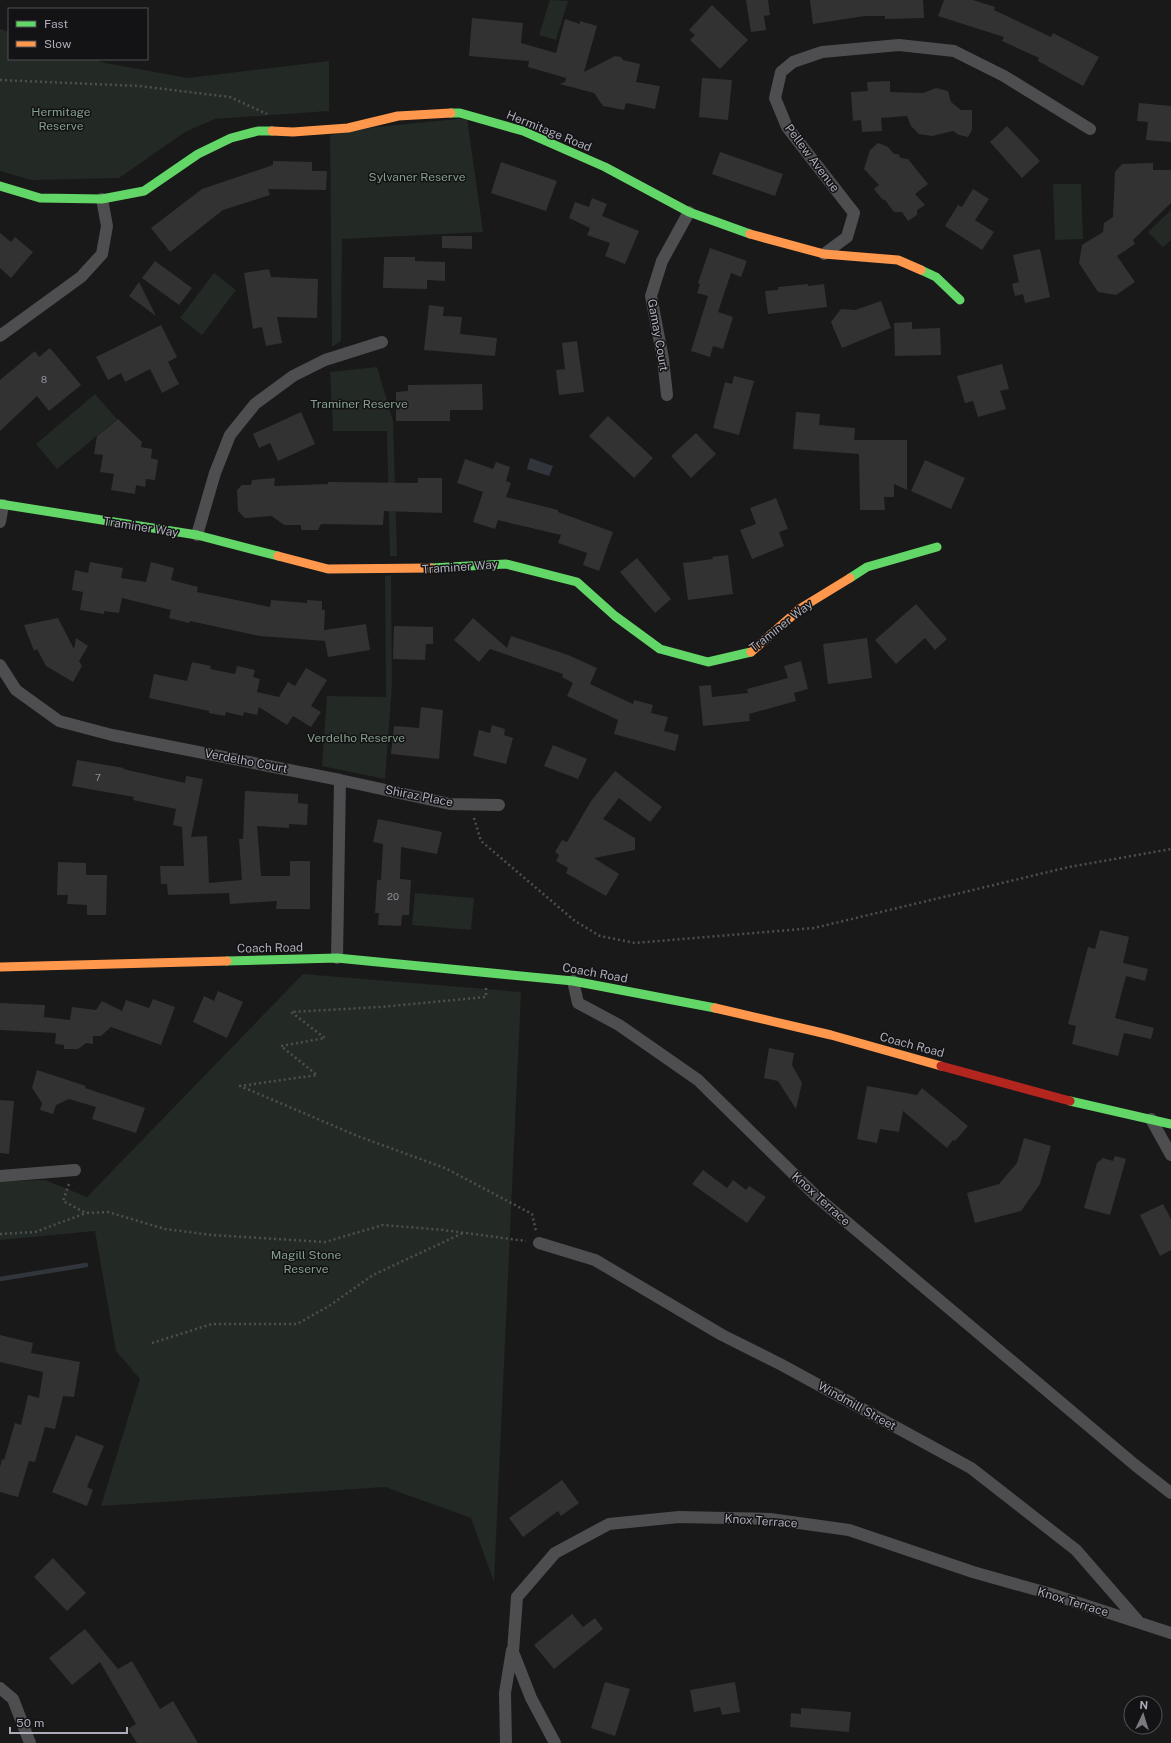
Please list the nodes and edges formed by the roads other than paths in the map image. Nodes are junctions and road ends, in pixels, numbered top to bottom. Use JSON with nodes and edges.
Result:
{"nodes":[{"id":1,"x":1090,"y":129,"type":"dead end"},
{"id":2,"x":0,"y":186,"type":"edge"},
{"id":3,"x":102,"y":199,"type":"junction"},
{"id":4,"x":689,"y":212,"type":"junction"},
{"id":5,"x":824,"y":254,"type":"junction"},
{"id":6,"x":960,"y":300,"type":"dead end"},
{"id":7,"x":0,"y":336,"type":"edge"},
{"id":8,"x":382,"y":342,"type":"dead end"},
{"id":9,"x":667,"y":395,"type":"dead end"},
{"id":10,"x":1,"y":505,"type":"edge"},
{"id":11,"x":0,"y":522,"type":"edge"},
{"id":12,"x":197,"y":535,"type":"junction"},
{"id":13,"x":937,"y":547,"type":"dead end"},
{"id":14,"x":0,"y":665,"type":"edge"},
{"id":15,"x":340,"y":780,"type":"junction"},
{"id":16,"x":499,"y":805,"type":"dead end"},
{"id":17,"x":337,"y":958,"type":"junction"},
{"id":18,"x":0,"y":967,"type":"edge"},
{"id":19,"x":573,"y":981,"type":"junction"},
{"id":20,"x":1151,"y":1119,"type":"junction"},
{"id":21,"x":1171,"y":1124,"type":"edge"},
{"id":22,"x":1171,"y":1155,"type":"edge"},
{"id":23,"x":74,"y":1170,"type":"road end"},
{"id":24,"x":0,"y":1176,"type":"edge"},
{"id":25,"x":539,"y":1243,"type":"road end"},
{"id":26,"x":1171,"y":1493,"type":"edge"},
{"id":27,"x":1138,"y":1622,"type":"junction"},
{"id":28,"x":515,"y":1631,"type":"junction"},
{"id":29,"x":1171,"y":1633,"type":"edge"},
{"id":30,"x":0,"y":1688,"type":"edge"},
{"id":31,"x":30,"y":1743,"type":"edge"},
{"id":32,"x":506,"y":1743,"type":"edge"},
{"id":33,"x":554,"y":1743,"type":"edge"}],
"edges":[{"from":1,"to":5,"type":"street","name":"Pellew Avenue"},
{"from":2,"to":3,"type":"street","name":"Hermitage Road"},
{"from":3,"to":4,"type":"street","name":"Hermitage Road"},
{"from":3,"to":7,"type":"street"},
{"from":4,"to":5,"type":"street","name":"Hermitage Road"},
{"from":4,"to":9,"type":"street","name":"Gamay Court"},
{"from":5,"to":6,"type":"street","name":"Hermitage Road"},
{"from":8,"to":12,"type":"street"},
{"from":10,"to":11,"type":"street"},
{"from":10,"to":12,"type":"street","name":"Traminer Way"},
{"from":12,"to":13,"type":"street","name":"Traminer Way"},
{"from":14,"to":15,"type":"street","name":"Verdelho Court"},
{"from":15,"to":16,"type":"street","name":"Shiraz Place"},
{"from":15,"to":17,"type":"street"},
{"from":17,"to":18,"type":"street","name":"Coach Road"},
{"from":17,"to":19,"type":"street","name":"Coach Road"},
{"from":19,"to":20,"type":"street","name":"Coach Road"},
{"from":19,"to":26,"type":"street","name":"Knox Terrace"},
{"from":20,"to":21,"type":"street","name":"Coach Road"},
{"from":20,"to":22,"type":"street"},
{"from":23,"to":24,"type":"street"},
{"from":25,"to":27,"type":"street","name":"Windmill Street"},
{"from":27,"to":28,"type":"street","name":"Knox Terrace"},
{"from":27,"to":29,"type":"street","name":"Knox Terrace"},
{"from":28,"to":32,"type":"street"},
{"from":28,"to":33,"type":"street","name":"Knox Terrace"},
{"from":30,"to":31,"type":"street"}]}
